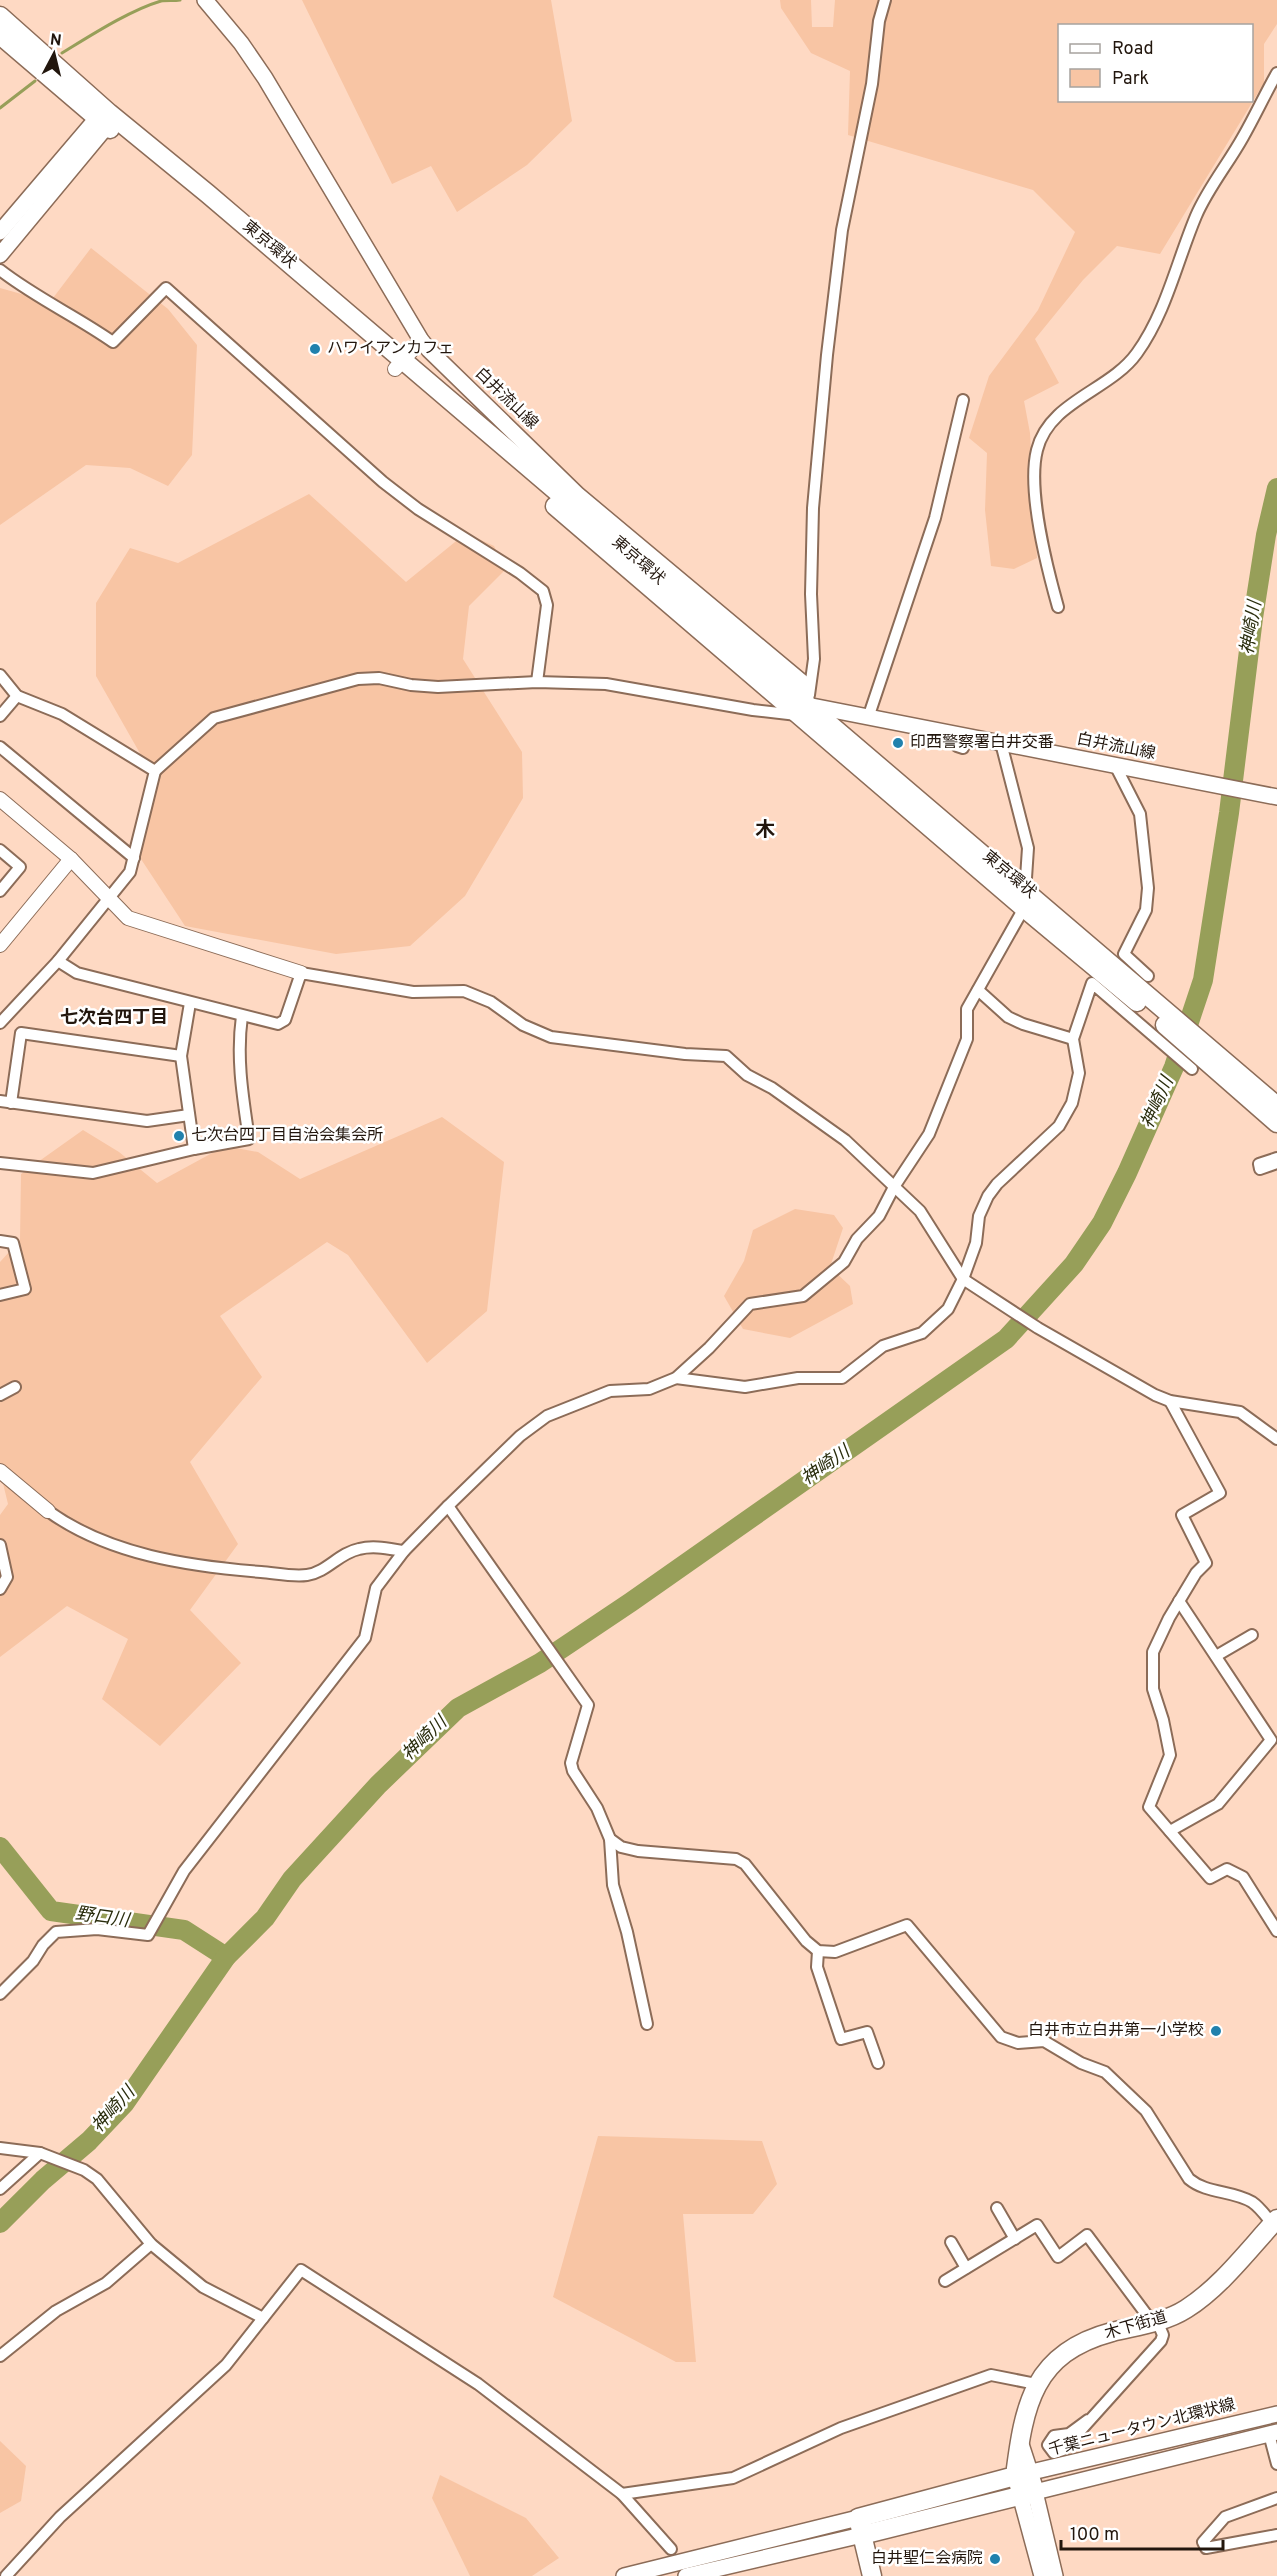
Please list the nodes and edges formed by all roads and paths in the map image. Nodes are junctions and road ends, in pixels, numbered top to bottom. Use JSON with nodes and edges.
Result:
{"nodes":[{"id":1,"x":205,"y":0,"type":"edge"},
{"id":2,"x":885,"y":0,"type":"edge"},
{"id":3,"x":0,"y":16,"type":"edge"},
{"id":4,"x":0,"y":35,"type":"edge"},
{"id":5,"x":1277,"y":73,"type":"edge"},
{"id":6,"x":104,"y":119,"type":"junction"},
{"id":7,"x":0,"y":232,"type":"edge"},
{"id":8,"x":0,"y":255,"type":"edge"},
{"id":9,"x":0,"y":270,"type":"edge"},
{"id":10,"x":421,"y":340,"type":"junction"},
{"id":11,"x":400,"y":365,"type":"junction"},
{"id":12,"x":963,"y":400,"type":"dead end"},
{"id":13,"x":1058,"y":607,"type":"dead end"},
{"id":14,"x":0,"y":675,"type":"edge"},
{"id":15,"x":537,"y":682,"type":"junction"},
{"id":16,"x":17,"y":696,"type":"junction"},
{"id":17,"x":802,"y":710,"type":"junction"},
{"id":18,"x":0,"y":716,"type":"edge"},
{"id":19,"x":867,"y":718,"type":"junction"},
{"id":20,"x":1001,"y":743,"type":"junction"},
{"id":21,"x":0,"y":747,"type":"edge"},
{"id":22,"x":1115,"y":765,"type":"junction"},
{"id":23,"x":155,"y":771,"type":"junction"},
{"id":24,"x":1277,"y":797,"type":"edge"},
{"id":25,"x":0,"y":800,"type":"edge"},
{"id":26,"x":0,"y":850,"type":"edge"},
{"id":27,"x":134,"y":858,"type":"junction"},
{"id":28,"x":71,"y":859,"type":"junction"},
{"id":29,"x":1026,"y":890,"type":"junction"},
{"id":30,"x":0,"y":891,"type":"edge"},
{"id":31,"x":110,"y":898,"type":"junction"},
{"id":32,"x":1024,"y":908,"type":"junction"},
{"id":33,"x":0,"y":945,"type":"edge"},
{"id":34,"x":58,"y":961,"type":"junction"},
{"id":35,"x":301,"y":973,"type":"junction"},
{"id":36,"x":1148,"y":976,"type":"dead end"},
{"id":37,"x":978,"y":990,"type":"junction"},
{"id":38,"x":190,"y":1004,"type":"junction"},
{"id":39,"x":242,"y":1016,"type":"junction"},
{"id":40,"x":0,"y":1023,"type":"edge"},
{"id":41,"x":1169,"y":1030,"type":"junction"},
{"id":42,"x":1073,"y":1039,"type":"junction"},
{"id":43,"x":181,"y":1056,"type":"junction"},
{"id":44,"x":1198,"y":1056,"type":"junction"},
{"id":45,"x":6,"y":1102,"type":"edge"},
{"id":46,"x":1277,"y":1106,"type":"edge"},
{"id":47,"x":189,"y":1115,"type":"junction"},
{"id":48,"x":1277,"y":1123,"type":"edge"},
{"id":49,"x":194,"y":1149,"type":"junction"},
{"id":50,"x":1277,"y":1158,"type":"edge"},
{"id":51,"x":0,"y":1163,"type":"edge"},
{"id":52,"x":1277,"y":1163,"type":"edge"},
{"id":53,"x":894,"y":1187,"type":"junction"},
{"id":54,"x":0,"y":1241,"type":"edge"},
{"id":55,"x":963,"y":1279,"type":"junction"},
{"id":56,"x":0,"y":1295,"type":"edge"},
{"id":57,"x":676,"y":1378,"type":"junction"},
{"id":58,"x":15,"y":1387,"type":"dead end"},
{"id":59,"x":0,"y":1395,"type":"edge"},
{"id":60,"x":1170,"y":1401,"type":"junction"},
{"id":61,"x":1277,"y":1439,"type":"edge"},
{"id":62,"x":0,"y":1471,"type":"edge"},
{"id":63,"x":448,"y":1506,"type":"junction"},
{"id":64,"x":48,"y":1511,"type":"joint"},
{"id":65,"x":0,"y":1545,"type":"edge"},
{"id":66,"x":404,"y":1551,"type":"junction"},
{"id":67,"x":0,"y":1589,"type":"edge"},
{"id":68,"x":1179,"y":1601,"type":"junction"},
{"id":69,"x":1252,"y":1635,"type":"dead end"},
{"id":70,"x":1216,"y":1656,"type":"junction"},
{"id":71,"x":1170,"y":1831,"type":"junction"},
{"id":72,"x":610,"y":1839,"type":"junction"},
{"id":73,"x":1277,"y":1931,"type":"edge"},
{"id":74,"x":818,"y":1951,"type":"junction"},
{"id":75,"x":0,"y":1994,"type":"edge"},
{"id":76,"x":647,"y":2024,"type":"dead end"},
{"id":77,"x":878,"y":2064,"type":"dead end"},
{"id":78,"x":0,"y":2148,"type":"edge"},
{"id":79,"x":40,"y":2153,"type":"junction"},
{"id":80,"x":0,"y":2189,"type":"edge"},
{"id":81,"x":997,"y":2208,"type":"dead end"},
{"id":82,"x":1275,"y":2224,"type":"edge"},
{"id":83,"x":1015,"y":2239,"type":"junction"},
{"id":84,"x":951,"y":2242,"type":"dead end"},
{"id":85,"x":151,"y":2244,"type":"junction"},
{"id":86,"x":966,"y":2268,"type":"junction"},
{"id":87,"x":945,"y":2281,"type":"dead end"},
{"id":88,"x":263,"y":2318,"type":"junction"},
{"id":89,"x":1154,"y":2321,"type":"junction"},
{"id":90,"x":0,"y":2356,"type":"edge"},
{"id":91,"x":1036,"y":2384,"type":"junction"},
{"id":92,"x":1277,"y":2414,"type":"edge"},
{"id":93,"x":1088,"y":2420,"type":"dead end"},
{"id":94,"x":1273,"y":2433,"type":"edge"},
{"id":95,"x":1277,"y":2464,"type":"edge"},
{"id":96,"x":1023,"y":2474,"type":"junction"},
{"id":97,"x":1028,"y":2493,"type":"junction"},
{"id":98,"x":622,"y":2494,"type":"junction"},
{"id":99,"x":1277,"y":2498,"type":"edge"},
{"id":100,"x":860,"y":2526,"type":"junction"},
{"id":101,"x":1277,"y":2535,"type":"edge"},
{"id":102,"x":671,"y":2549,"type":"dead end"},
{"id":103,"x":6,"y":2576,"type":"edge"},
{"id":104,"x":624,"y":2576,"type":"edge"},
{"id":105,"x":687,"y":2576,"type":"edge"},
{"id":106,"x":872,"y":2576,"type":"edge"},
{"id":107,"x":1042,"y":2576,"type":"edge"},
{"id":108,"x":1055,"y":2576,"type":"edge"}],
"edges":[{"from":1,"to":10,"type":"main road","name":"白井流山線"},
{"from":2,"to":17,"type":"street"},
{"from":3,"to":6,"type":"main road","name":"東京環状"},
{"from":4,"to":6,"type":"main road","name":"東京環状"},
{"from":5,"to":13,"type":"street"},
{"from":6,"to":7,"type":"main road"},
{"from":6,"to":8,"type":"main road"},
{"from":6,"to":11,"type":"main road","name":"東京環状"},
{"from":9,"to":15,"type":"street"},
{"from":10,"to":11,"type":"street"},
{"from":10,"to":17,"type":"main road","name":"白井流山線"},
{"from":11,"to":17,"type":"main road","name":"東京環状"},
{"from":12,"to":19,"type":"street"},
{"from":14,"to":16,"type":"street"},
{"from":15,"to":17,"type":"street"},
{"from":15,"to":23,"type":"street"},
{"from":16,"to":18,"type":"street"},
{"from":16,"to":23,"type":"street"},
{"from":17,"to":19,"type":"main road","name":"白井流山線"},
{"from":17,"to":29,"type":"main road","name":"東京環状"},
{"from":17,"to":32,"type":"main road","name":"東京環状"},
{"from":19,"to":20,"type":"main road","name":"白井流山線"},
{"from":20,"to":22,"type":"main road","name":"白井流山線"},
{"from":20,"to":29,"type":"street"},
{"from":21,"to":27,"type":"street"},
{"from":22,"to":24,"type":"main road","name":"白井流山線"},
{"from":22,"to":36,"type":"street"},
{"from":23,"to":27,"type":"street"},
{"from":25,"to":28,"type":"street"},
{"from":26,"to":30,"type":"street"},
{"from":27,"to":31,"type":"street"},
{"from":28,"to":31,"type":"street"},
{"from":28,"to":33,"type":"street"},
{"from":29,"to":32,"type":"street"},
{"from":29,"to":41,"type":"main road","name":"東京環状"},
{"from":31,"to":34,"type":"street"},
{"from":31,"to":35,"type":"street"},
{"from":32,"to":37,"type":"street"},
{"from":32,"to":41,"type":"main road","name":"東京環状"},
{"from":34,"to":38,"type":"street"},
{"from":34,"to":40,"type":"street"},
{"from":35,"to":39,"type":"street"},
{"from":35,"to":53,"type":"street"},
{"from":37,"to":42,"type":"street"},
{"from":37,"to":53,"type":"street"},
{"from":38,"to":39,"type":"street"},
{"from":38,"to":43,"type":"street"},
{"from":39,"to":49,"type":"street"},
{"from":41,"to":42,"type":"street"},
{"from":41,"to":44,"type":"main road","name":"東京環状"},
{"from":41,"to":44,"type":"street"},
{"from":42,"to":55,"type":"street"},
{"from":43,"to":45,"type":"street"},
{"from":43,"to":47,"type":"street"},
{"from":44,"to":46,"type":"main road","name":"東京環状"},
{"from":44,"to":48,"type":"main road","name":"東京環状"},
{"from":45,"to":47,"type":"street"},
{"from":47,"to":49,"type":"street"},
{"from":49,"to":51,"type":"street"},
{"from":50,"to":52,"type":"street"},
{"from":53,"to":55,"type":"street"},
{"from":53,"to":57,"type":"street"},
{"from":54,"to":56,"type":"street"},
{"from":55,"to":57,"type":"street"},
{"from":55,"to":60,"type":"street"},
{"from":57,"to":63,"type":"street"},
{"from":58,"to":59,"type":"street"},
{"from":60,"to":61,"type":"street"},
{"from":60,"to":68,"type":"street"},
{"from":62,"to":64,"type":"street"},
{"from":63,"to":66,"type":"street"},
{"from":63,"to":72,"type":"street"},
{"from":64,"to":66,"type":"street"},
{"from":65,"to":67,"type":"street"},
{"from":66,"to":75,"type":"street"},
{"from":68,"to":70,"type":"street"},
{"from":68,"to":71,"type":"street"},
{"from":69,"to":70,"type":"street"},
{"from":70,"to":71,"type":"street"},
{"from":71,"to":73,"type":"street"},
{"from":72,"to":74,"type":"street"},
{"from":72,"to":76,"type":"street"},
{"from":74,"to":77,"type":"street"},
{"from":74,"to":82,"type":"street"},
{"from":78,"to":79,"type":"street"},
{"from":79,"to":80,"type":"street"},
{"from":79,"to":85,"type":"street"},
{"from":81,"to":83,"type":"street"},
{"from":82,"to":89,"type":"main road","name":"木下街道"},
{"from":83,"to":86,"type":"street"},
{"from":83,"to":89,"type":"street"},
{"from":84,"to":86,"type":"street"},
{"from":85,"to":88,"type":"street"},
{"from":85,"to":90,"type":"street"},
{"from":86,"to":87,"type":"street"},
{"from":88,"to":98,"type":"street"},
{"from":88,"to":103,"type":"street"},
{"from":89,"to":91,"type":"main road","name":"木下街道"},
{"from":89,"to":93,"type":"street"},
{"from":91,"to":96,"type":"main road","name":"木下街道"},
{"from":91,"to":98,"type":"street"},
{"from":92,"to":96,"type":"main road","name":"千葉ニュータウン北環状線"},
{"from":94,"to":95,"type":"street"},
{"from":94,"to":97,"type":"main road"},
{"from":96,"to":97,"type":"main road","name":"木下街道"},
{"from":96,"to":100,"type":"main road"},
{"from":97,"to":100,"type":"main road"},
{"from":97,"to":107,"type":"main road"},
{"from":97,"to":108,"type":"main road"},
{"from":98,"to":102,"type":"street"},
{"from":99,"to":101,"type":"street"},
{"from":100,"to":104,"type":"main road"},
{"from":100,"to":105,"type":"main road"},
{"from":100,"to":106,"type":"main road"}]}
